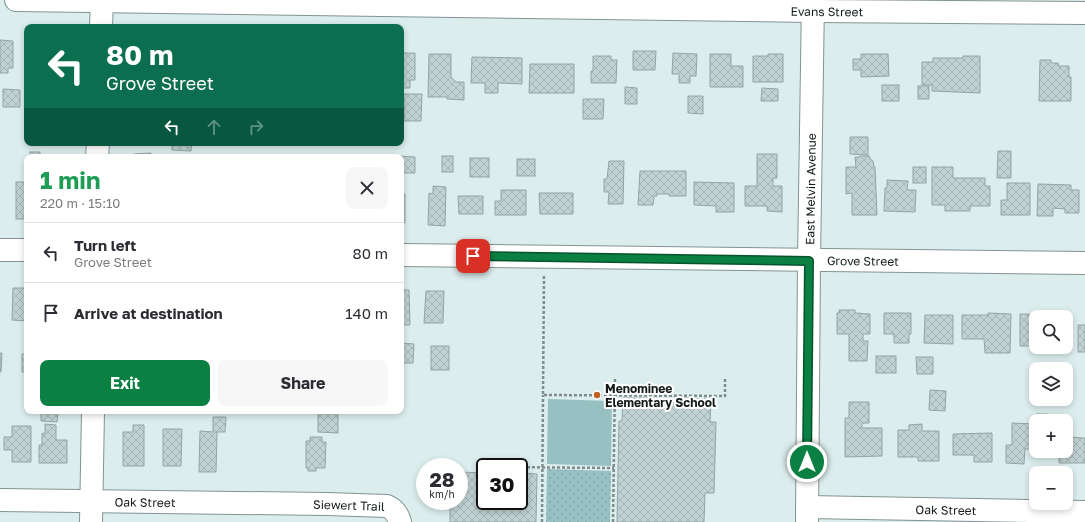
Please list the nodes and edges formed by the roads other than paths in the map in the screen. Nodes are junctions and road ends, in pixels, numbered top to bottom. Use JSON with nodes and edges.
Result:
{"nodes":[{"id":1,"x":16,"y":0,"type":"edge"},
{"id":2,"x":102,"y":0,"type":"edge"},
{"id":3,"x":813,"y":5,"type":"edge"},
{"id":4,"x":1085,"y":13,"type":"edge"},
{"id":5,"x":101,"y":24,"type":"edge"},
{"id":6,"x":0,"y":250,"type":"edge"},
{"id":7,"x":24,"y":250,"type":"edge"},
{"id":8,"x":404,"y":255,"type":"edge"},
{"id":9,"x":809,"y":261,"type":"junction"},
{"id":10,"x":1085,"y":263,"type":"edge"},
{"id":11,"x":92,"y":414,"type":"edge"},
{"id":12,"x":0,"y":500,"type":"edge"},
{"id":13,"x":91,"y":501,"type":"junction"},
{"id":14,"x":290,"y":503,"type":"joint"},
{"id":15,"x":1085,"y":512,"type":"edge"},
{"id":16,"x":807,"y":514,"type":"edge"},
{"id":17,"x":91,"y":522,"type":"edge"},
{"id":18,"x":400,"y":522,"type":"edge"}],
"edges":[{"from":1,"to":2,"type":"street","name":"Evans Street"},
{"from":2,"to":3,"type":"street","name":"Evans Street"},
{"from":2,"to":5,"type":"street"},
{"from":3,"to":4,"type":"street","name":"Evans Street"},
{"from":3,"to":9,"type":"street","name":"East Melvin Avenue"},
{"from":6,"to":7,"type":"street"},
{"from":8,"to":9,"type":"street","name":"Grove Street"},
{"from":9,"to":10,"type":"street","name":"Grove Street"},
{"from":9,"to":16,"type":"street","name":"East Melvin Avenue"},
{"from":11,"to":13,"type":"street"},
{"from":12,"to":13,"type":"street","name":"Oak Street"},
{"from":13,"to":14,"type":"street","name":"Oak Street"},
{"from":13,"to":17,"type":"street"},
{"from":14,"to":18,"type":"street","name":"Siewert Trail"},
{"from":15,"to":16,"type":"street","name":"Oak Street"}]}
